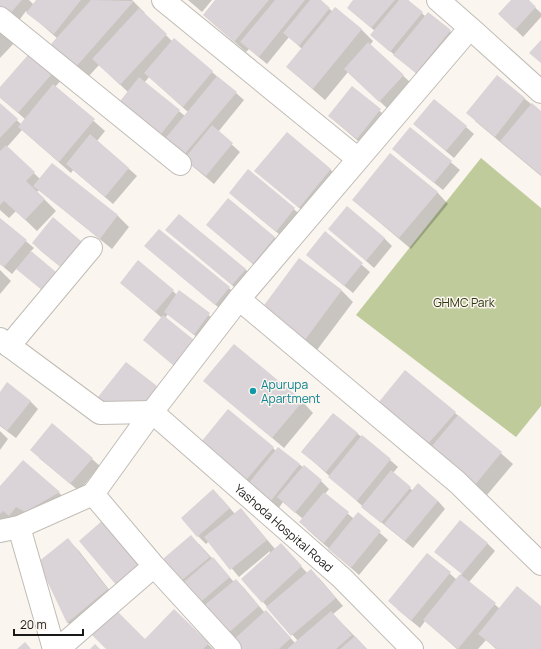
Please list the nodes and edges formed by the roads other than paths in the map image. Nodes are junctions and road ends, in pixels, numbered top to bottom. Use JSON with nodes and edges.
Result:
{"nodes":[{"id":1,"x":163,"y":0,"type":"edge"},
{"id":2,"x":438,"y":0,"type":"edge"},
{"id":3,"x":0,"y":18,"type":"edge"},
{"id":4,"x":470,"y":28,"type":"junction"},
{"id":5,"x":541,"y":92,"type":"edge"},
{"id":6,"x":358,"y":159,"type":"junction"},
{"id":7,"x":180,"y":164,"type":"dead end"},
{"id":8,"x":91,"y":248,"type":"dead end"},
{"id":9,"x":239,"y":299,"type":"junction"},
{"id":10,"x":5,"y":343,"type":"edge"},
{"id":11,"x":152,"y":412,"type":"junction"},
{"id":12,"x":93,"y":494,"type":"junction"},
{"id":13,"x":9,"y":529,"type":"edge"},
{"id":14,"x":541,"y":564,"type":"edge"},
{"id":15,"x":154,"y":566,"type":"junction"},
{"id":16,"x":225,"y":647,"type":"edge"},
{"id":17,"x":54,"y":649,"type":"edge"},
{"id":18,"x":58,"y":649,"type":"edge"},
{"id":19,"x":412,"y":649,"type":"edge"}],
"edges":[{"from":1,"to":6,"type":"street"},
{"from":2,"to":4,"type":"street"},
{"from":3,"to":7,"type":"street"},
{"from":4,"to":5,"type":"street"},
{"from":4,"to":6,"type":"street"},
{"from":6,"to":9,"type":"street"},
{"from":8,"to":10,"type":"street"},
{"from":9,"to":11,"type":"street"},
{"from":9,"to":14,"type":"street"},
{"from":10,"to":11,"type":"street"},
{"from":11,"to":12,"type":"street"},
{"from":11,"to":19,"type":"street","name":"Yashoda Hospital Road"},
{"from":12,"to":13,"type":"street"},
{"from":12,"to":15,"type":"street"},
{"from":13,"to":17,"type":"street"},
{"from":15,"to":16,"type":"street"},
{"from":15,"to":18,"type":"street"}]}
